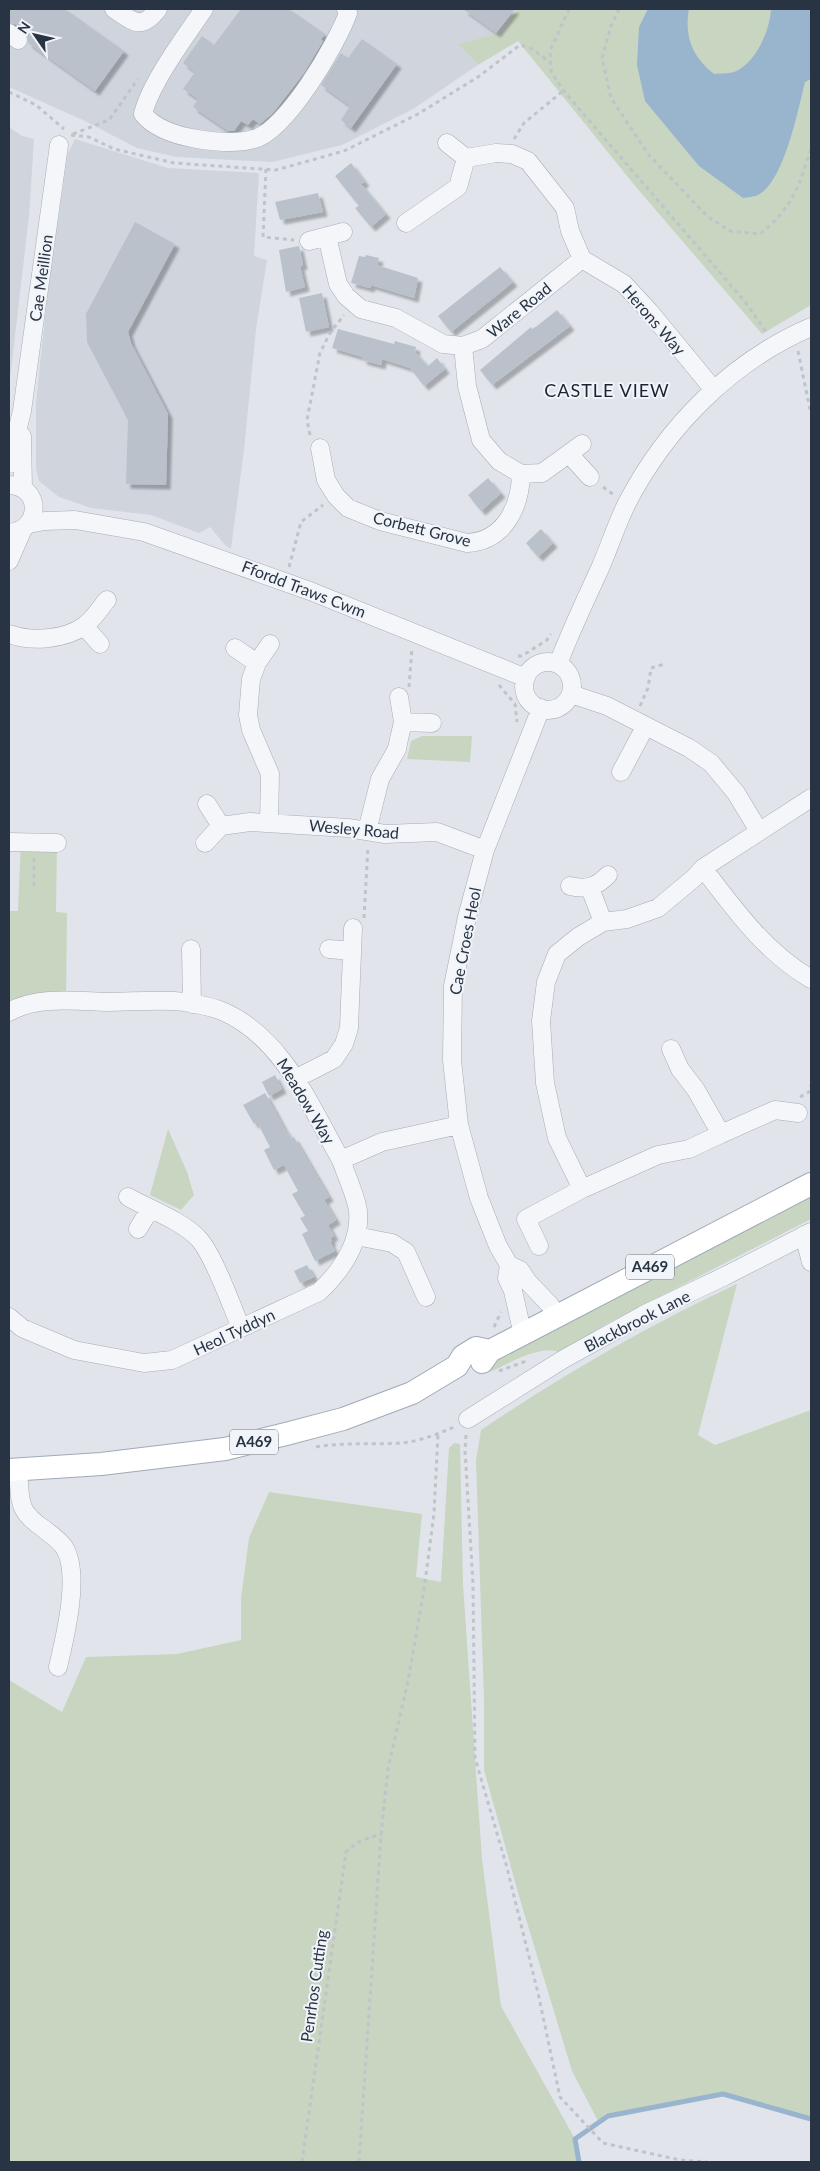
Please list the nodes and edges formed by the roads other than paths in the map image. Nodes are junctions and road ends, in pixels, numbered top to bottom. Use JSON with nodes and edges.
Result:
{"nodes":[{"id":1,"x":114,"y":9,"type":"edge"},
{"id":2,"x":158,"y":9,"type":"edge"},
{"id":3,"x":204,"y":9,"type":"edge"},
{"id":4,"x":346,"y":9,"type":"edge"},
{"id":5,"x":65,"y":140,"type":"road end"},
{"id":6,"x":447,"y":143,"type":"dead end"},
{"id":7,"x":466,"y":158,"type":"junction"},
{"id":8,"x":406,"y":224,"type":"dead end"},
{"id":9,"x":309,"y":241,"type":"road end"},
{"id":10,"x":582,"y":259,"type":"junction"},
{"id":11,"x":811,"y":327,"type":"edge"},
{"id":12,"x":463,"y":346,"type":"junction"},
{"id":13,"x":714,"y":390,"type":"junction"},
{"id":14,"x":22,"y":411,"type":"junction"},
{"id":15,"x":320,"y":448,"type":"road end"},
{"id":16,"x":9,"y":464,"type":"edge"},
{"id":17,"x":522,"y":474,"type":"junction"},
{"id":18,"x":594,"y":480,"type":"road end"},
{"id":19,"x":21,"y":491,"type":"edge"},
{"id":20,"x":75,"y":520,"type":"junction"},
{"id":21,"x":20,"y":529,"type":"edge"},
{"id":22,"x":9,"y":561,"type":"edge"},
{"id":23,"x":107,"y":600,"type":"dead end"},
{"id":24,"x":84,"y":626,"type":"junction"},
{"id":25,"x":9,"y":634,"type":"edge"},
{"id":26,"x":100,"y":644,"type":"dead end"},
{"id":27,"x":270,"y":644,"type":"dead end"},
{"id":28,"x":235,"y":648,"type":"dead end"},
{"id":29,"x":256,"y":663,"type":"junction"},
{"id":30,"x":558,"y":664,"type":"junction"},
{"id":31,"x":526,"y":678,"type":"junction"},
{"id":32,"x":571,"y":694,"type":"junction"},
{"id":33,"x":399,"y":696,"type":"road end"},
{"id":34,"x":541,"y":708,"type":"junction"},
{"id":35,"x":403,"y":722,"type":"junction"},
{"id":36,"x":639,"y":723,"type":"junction"},
{"id":37,"x":432,"y":724,"type":"dead end"},
{"id":38,"x":621,"y":772,"type":"dead end"},
{"id":39,"x":811,"y":798,"type":"edge"},
{"id":40,"x":207,"y":804,"type":"dead end"},
{"id":41,"x":269,"y":823,"type":"junction"},
{"id":42,"x":221,"y":826,"type":"junction"},
{"id":43,"x":368,"y":831,"type":"junction"},
{"id":44,"x":759,"y":831,"type":"junction"},
{"id":45,"x":9,"y":842,"type":"edge"},
{"id":46,"x":205,"y":842,"type":"dead end"},
{"id":47,"x":57,"y":843,"type":"dead end"},
{"id":48,"x":485,"y":850,"type":"junction"},
{"id":49,"x":703,"y":868,"type":"junction"},
{"id":50,"x":608,"y":875,"type":"dead end"},
{"id":51,"x":570,"y":886,"type":"dead end"},
{"id":52,"x":590,"y":888,"type":"junction"},
{"id":53,"x":603,"y":922,"type":"junction"},
{"id":54,"x":353,"y":928,"type":"road end"},
{"id":55,"x":191,"y":949,"type":"dead end"},
{"id":56,"x":329,"y":949,"type":"dead end"},
{"id":57,"x":352,"y":951,"type":"junction"},
{"id":58,"x":811,"y":979,"type":"edge"},
{"id":59,"x":192,"y":1004,"type":"junction"},
{"id":60,"x":9,"y":1012,"type":"edge"},
{"id":61,"x":671,"y":1049,"type":"dead end"},
{"id":62,"x":295,"y":1079,"type":"junction"},
{"id":63,"x":798,"y":1113,"type":"dead end"},
{"id":64,"x":459,"y":1125,"type":"junction"},
{"id":65,"x":721,"y":1134,"type":"junction"},
{"id":66,"x":341,"y":1160,"type":"junction"},
{"id":67,"x":811,"y":1184,"type":"edge"},
{"id":68,"x":582,"y":1189,"type":"junction"},
{"id":69,"x":128,"y":1197,"type":"dead end"},
{"id":70,"x":150,"y":1209,"type":"junction"},
{"id":71,"x":138,"y":1229,"type":"dead end"},
{"id":72,"x":808,"y":1233,"type":"edge"},
{"id":73,"x":356,"y":1236,"type":"junction"},
{"id":74,"x":539,"y":1246,"type":"dead end"},
{"id":75,"x":811,"y":1262,"type":"edge"},
{"id":76,"x":509,"y":1265,"type":"junction"},
{"id":77,"x":426,"y":1297,"type":"dead end"},
{"id":78,"x":556,"y":1316,"type":"junction"},
{"id":79,"x":9,"y":1317,"type":"edge"},
{"id":80,"x":242,"y":1328,"type":"junction"},
{"id":81,"x":525,"y":1332,"type":"junction"},
{"id":82,"x":468,"y":1419,"type":"road end"},
{"id":83,"x":14,"y":1470,"type":"edge"},
{"id":84,"x":58,"y":1667,"type":"dead end"}],
"edges":[{"from":1,"to":2,"type":"street"},
{"from":3,"to":4,"type":"street"},
{"from":5,"to":14,"type":"street","name":"Cae Meillion"},
{"from":6,"to":7,"type":"street"},
{"from":7,"to":8,"type":"street"},
{"from":7,"to":10,"type":"street"},
{"from":9,"to":12,"type":"street"},
{"from":10,"to":12,"type":"street","name":"Ware Road"},
{"from":10,"to":13,"type":"street","name":"Herons Way"},
{"from":11,"to":13,"type":"street"},
{"from":12,"to":17,"type":"street"},
{"from":13,"to":30,"type":"street"},
{"from":14,"to":16,"type":"street","name":"Cae Meillion"},
{"from":14,"to":19,"type":"street","name":"Cae Meillion"},
{"from":15,"to":17,"type":"street","name":"Corbett Grove"},
{"from":17,"to":18,"type":"street"},
{"from":19,"to":20,"type":"street","name":"Ffordd Traws Cwm"},
{"from":19,"to":21,"type":"street","name":"Cae Meillion"},
{"from":20,"to":21,"type":"street","name":"Ffordd Traws Cwm"},
{"from":20,"to":31,"type":"street","name":"Ffordd Traws Cwm"},
{"from":21,"to":22,"type":"street"},
{"from":23,"to":24,"type":"street"},
{"from":24,"to":25,"type":"street"},
{"from":24,"to":26,"type":"street"},
{"from":27,"to":29,"type":"street"},
{"from":28,"to":29,"type":"street"},
{"from":29,"to":41,"type":"street"},
{"from":30,"to":31,"type":"street"},
{"from":30,"to":32,"type":"street"},
{"from":31,"to":34,"type":"street"},
{"from":32,"to":34,"type":"street"},
{"from":32,"to":36,"type":"street"},
{"from":33,"to":35,"type":"street"},
{"from":34,"to":48,"type":"street","name":"Cae Croes Heol"},
{"from":35,"to":37,"type":"street"},
{"from":35,"to":43,"type":"street"},
{"from":36,"to":38,"type":"street"},
{"from":36,"to":44,"type":"street"},
{"from":39,"to":44,"type":"street"},
{"from":40,"to":42,"type":"street"},
{"from":41,"to":42,"type":"street","name":"Wesley Road"},
{"from":41,"to":43,"type":"street","name":"Wesley Road"},
{"from":42,"to":46,"type":"street"},
{"from":43,"to":48,"type":"street","name":"Wesley Road"},
{"from":44,"to":49,"type":"street"},
{"from":45,"to":47,"type":"street"},
{"from":48,"to":64,"type":"street","name":"Cae Croes Heol"},
{"from":49,"to":53,"type":"street"},
{"from":49,"to":58,"type":"street"},
{"from":50,"to":52,"type":"street"},
{"from":51,"to":52,"type":"street"},
{"from":52,"to":53,"type":"street"},
{"from":53,"to":68,"type":"street"},
{"from":54,"to":57,"type":"street"},
{"from":55,"to":59,"type":"street"},
{"from":56,"to":57,"type":"street"},
{"from":57,"to":62,"type":"street"},
{"from":59,"to":60,"type":"street","name":"Meadow Way"},
{"from":59,"to":62,"type":"street","name":"Meadow Way"},
{"from":61,"to":65,"type":"street"},
{"from":62,"to":66,"type":"street","name":"Meadow Way"},
{"from":63,"to":65,"type":"street"},
{"from":64,"to":66,"type":"street","name":"Meadow Way"},
{"from":64,"to":76,"type":"street","name":"Cae Croes Heol"},
{"from":65,"to":68,"type":"street"},
{"from":66,"to":73,"type":"street","name":"Heol Tyddyn"},
{"from":67,"to":78,"type":"main road","number":"A469"},
{"from":68,"to":74,"type":"street"},
{"from":69,"to":70,"type":"street"},
{"from":70,"to":71,"type":"street"},
{"from":70,"to":80,"type":"street"},
{"from":72,"to":75,"type":"street"},
{"from":72,"to":82,"type":"street","name":"Blackbrook Lane"},
{"from":73,"to":77,"type":"street"},
{"from":73,"to":80,"type":"street","name":"Heol Tyddyn"},
{"from":76,"to":78,"type":"street","name":"Cae Croes Heol"},
{"from":76,"to":81,"type":"street","name":"Cae Croes Heol"},
{"from":78,"to":81,"type":"main road","number":"A469"},
{"from":79,"to":80,"type":"street","name":"Heol Tyddyn"},
{"from":81,"to":83,"type":"main road","number":"A469"},
{"from":83,"to":84,"type":"street"}]}
